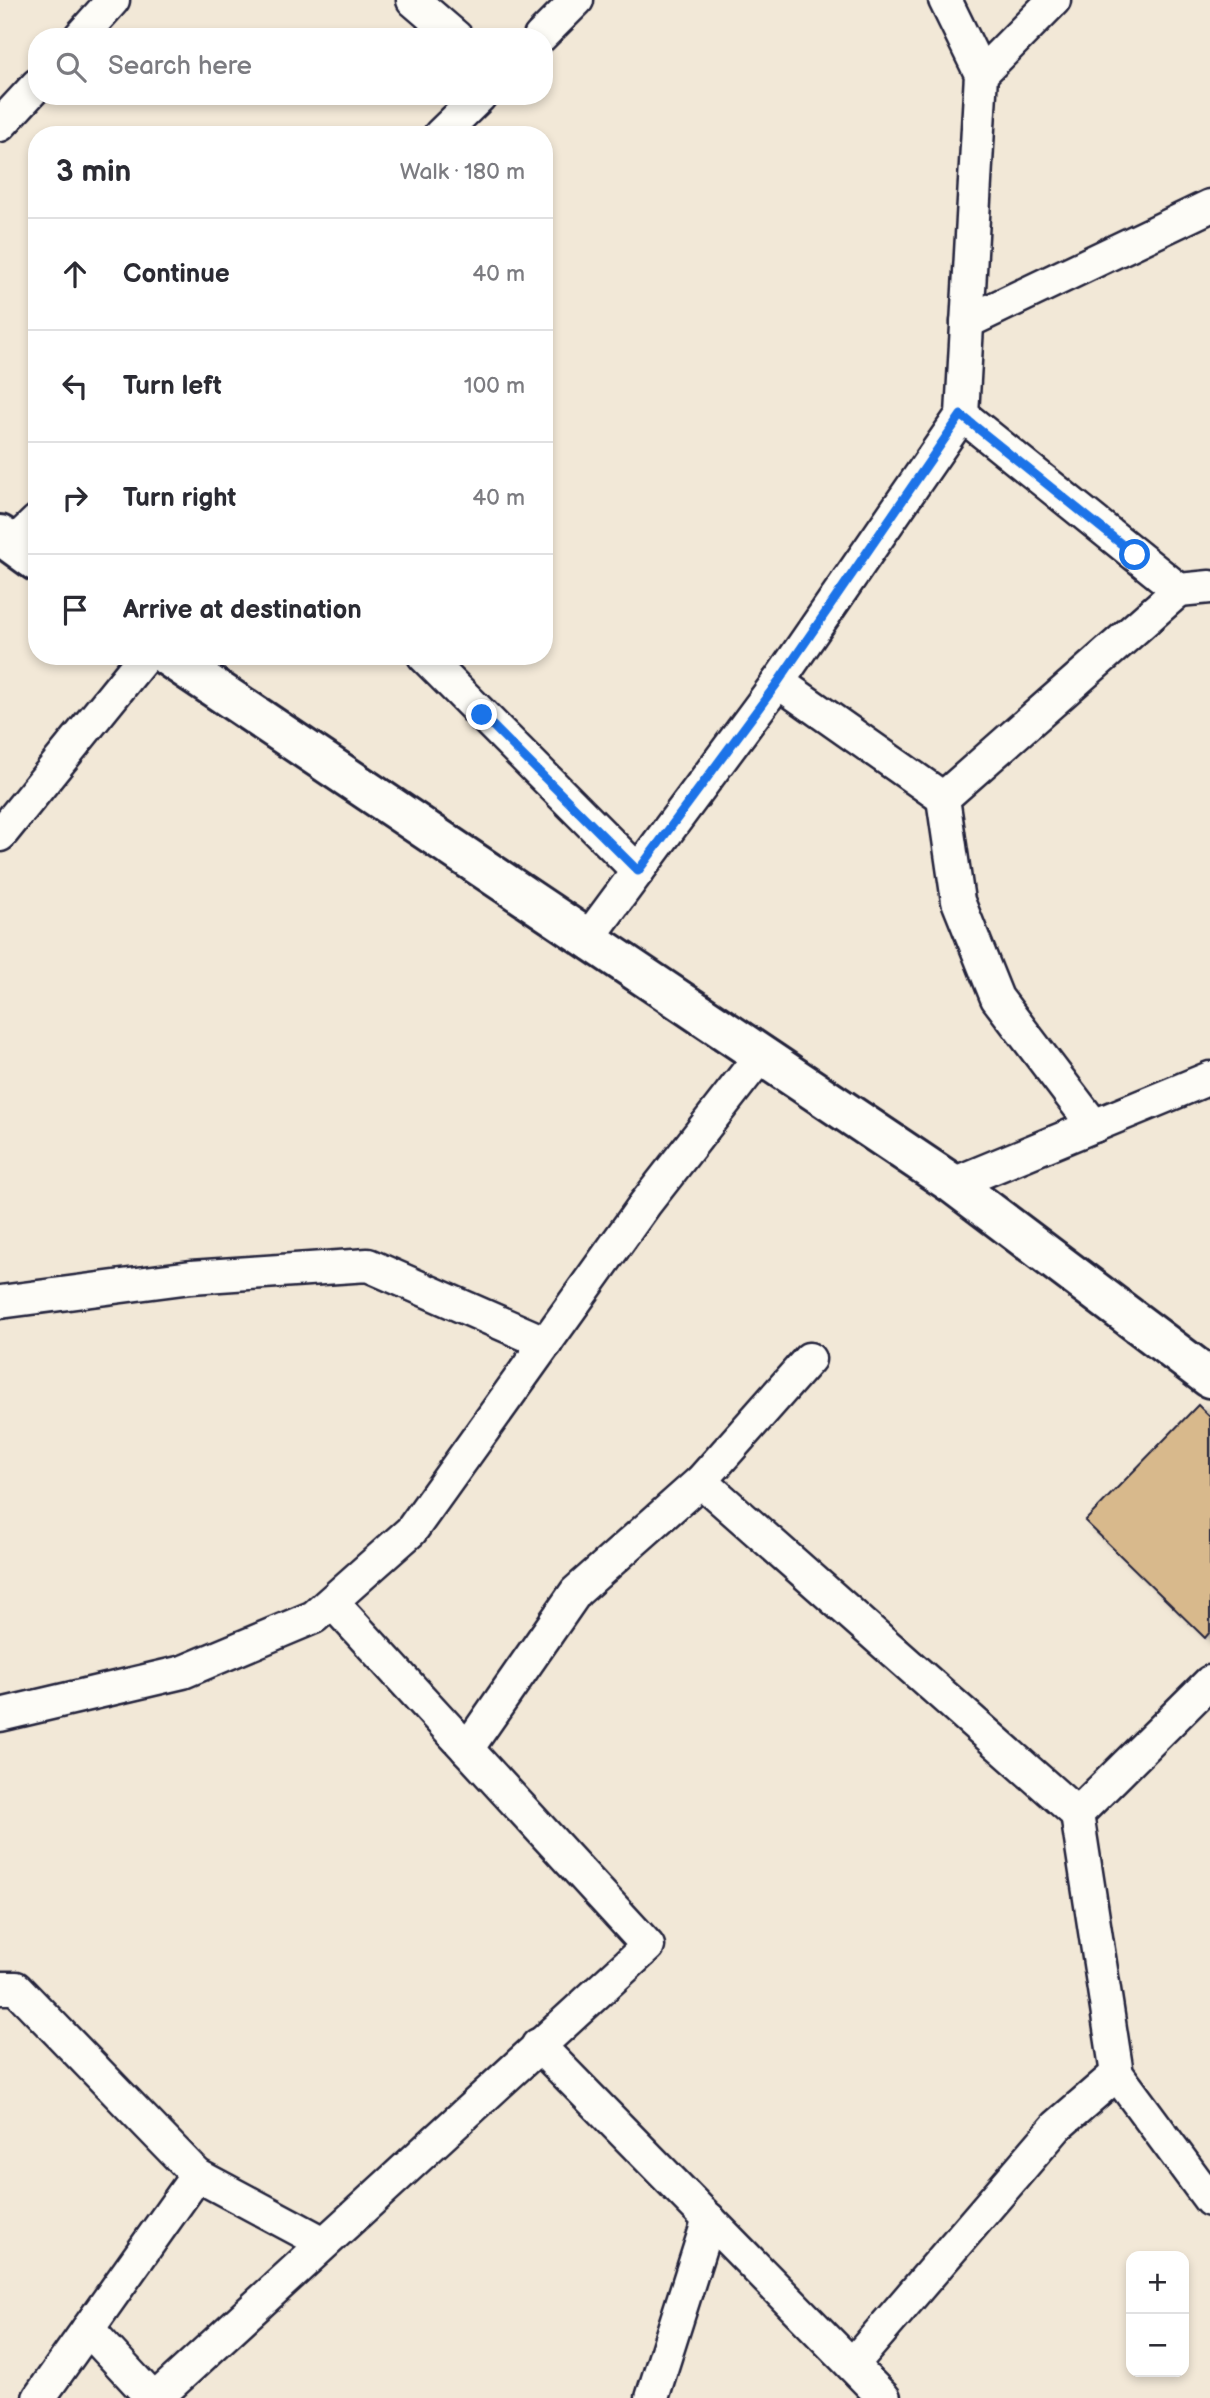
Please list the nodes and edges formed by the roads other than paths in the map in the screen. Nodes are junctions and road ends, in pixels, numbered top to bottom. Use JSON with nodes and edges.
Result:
{"nodes":[{"id":1,"x":113,"y":0,"type":"edge"},
{"id":2,"x":413,"y":0,"type":"edge"},
{"id":3,"x":577,"y":0,"type":"edge"},
{"id":4,"x":945,"y":0,"type":"edge"},
{"id":5,"x":1054,"y":0,"type":"edge"},
{"id":6,"x":88,"y":28,"type":"edge"},
{"id":7,"x":446,"y":28,"type":"edge"},
{"id":8,"x":549,"y":28,"type":"edge"},
{"id":9,"x":981,"y":74,"type":"junction"},
{"id":10,"x":28,"y":95,"type":"edge"},
{"id":11,"x":471,"y":105,"type":"edge"},
{"id":12,"x":0,"y":125,"type":"edge"},
{"id":13,"x":448,"y":126,"type":"edge"},
{"id":14,"x":1210,"y":206,"type":"edge"},
{"id":15,"x":967,"y":322,"type":"junction"},
{"id":16,"x":961,"y":415,"type":"junction"},
{"id":17,"x":1210,"y":587,"type":"edge"},
{"id":18,"x":1179,"y":590,"type":"junction"},
{"id":19,"x":138,"y":665,"type":"edge"},
{"id":20,"x":181,"y":665,"type":"edge"},
{"id":21,"x":433,"y":665,"type":"edge"},
{"id":22,"x":778,"y":682,"type":"junction"},
{"id":23,"x":943,"y":798,"type":"junction"},
{"id":24,"x":0,"y":835,"type":"edge"},
{"id":25,"x":638,"y":871,"type":"junction"},
{"id":26,"x":589,"y":937,"type":"junction"},
{"id":27,"x":761,"y":1055,"type":"junction"},
{"id":28,"x":1210,"y":1078,"type":"edge"},
{"id":29,"x":1094,"y":1126,"type":"junction"},
{"id":30,"x":953,"y":1184,"type":"junction"},
{"id":31,"x":0,"y":1302,"type":"edge"},
{"id":32,"x":546,"y":1343,"type":"junction"},
{"id":33,"x":810,"y":1359,"type":"dead end"},
{"id":34,"x":1210,"y":1378,"type":"edge"},
{"id":35,"x":702,"y":1480,"type":"junction"},
{"id":36,"x":332,"y":1602,"type":"junction"},
{"id":37,"x":1210,"y":1682,"type":"edge"},
{"id":38,"x":0,"y":1715,"type":"edge"},
{"id":39,"x":467,"y":1749,"type":"junction"},
{"id":40,"x":1077,"y":1814,"type":"junction"},
{"id":41,"x":0,"y":1988,"type":"edge"},
{"id":42,"x":538,"y":2045,"type":"junction"},
{"id":43,"x":1117,"y":2074,"type":"junction"},
{"id":44,"x":197,"y":2175,"type":"junction"},
{"id":45,"x":1210,"y":2200,"type":"edge"},
{"id":46,"x":709,"y":2219,"type":"junction"},
{"id":47,"x":324,"y":2242,"type":"junction"},
{"id":48,"x":88,"y":2329,"type":"junction"},
{"id":49,"x":852,"y":2365,"type":"junction"},
{"id":50,"x":39,"y":2398,"type":"edge"},
{"id":51,"x":154,"y":2398,"type":"edge"},
{"id":52,"x":652,"y":2398,"type":"edge"},
{"id":53,"x":884,"y":2398,"type":"edge"}],
"edges":[{"from":1,"to":6,"type":"street"},
{"from":2,"to":7,"type":"street"},
{"from":3,"to":8,"type":"street"},
{"from":4,"to":9,"type":"street"},
{"from":5,"to":9,"type":"street"},
{"from":9,"to":15,"type":"street"},
{"from":10,"to":12,"type":"street"},
{"from":11,"to":13,"type":"street"},
{"from":14,"to":15,"type":"street"},
{"from":15,"to":16,"type":"street"},
{"from":16,"to":18,"type":"street"},
{"from":16,"to":22,"type":"street"},
{"from":17,"to":18,"type":"street"},
{"from":18,"to":23,"type":"street"},
{"from":19,"to":24,"type":"street"},
{"from":20,"to":26,"type":"street"},
{"from":21,"to":25,"type":"street"},
{"from":22,"to":23,"type":"street"},
{"from":22,"to":25,"type":"street"},
{"from":23,"to":29,"type":"street"},
{"from":25,"to":26,"type":"street"},
{"from":26,"to":27,"type":"street"},
{"from":27,"to":30,"type":"street"},
{"from":27,"to":32,"type":"street"},
{"from":28,"to":29,"type":"street"},
{"from":29,"to":30,"type":"street"},
{"from":30,"to":34,"type":"street"},
{"from":31,"to":32,"type":"street"},
{"from":32,"to":36,"type":"street"},
{"from":33,"to":35,"type":"street"},
{"from":35,"to":39,"type":"street"},
{"from":35,"to":40,"type":"street"},
{"from":36,"to":38,"type":"street"},
{"from":36,"to":39,"type":"street"},
{"from":37,"to":40,"type":"street"},
{"from":39,"to":42,"type":"street"},
{"from":40,"to":43,"type":"street"},
{"from":41,"to":44,"type":"street"},
{"from":42,"to":46,"type":"street"},
{"from":42,"to":47,"type":"street"},
{"from":43,"to":45,"type":"street"},
{"from":43,"to":49,"type":"street"},
{"from":44,"to":47,"type":"street"},
{"from":44,"to":48,"type":"street"},
{"from":46,"to":49,"type":"street"},
{"from":46,"to":52,"type":"street"},
{"from":47,"to":51,"type":"street"},
{"from":48,"to":50,"type":"street"},
{"from":48,"to":51,"type":"street"},
{"from":49,"to":53,"type":"street"}]}
